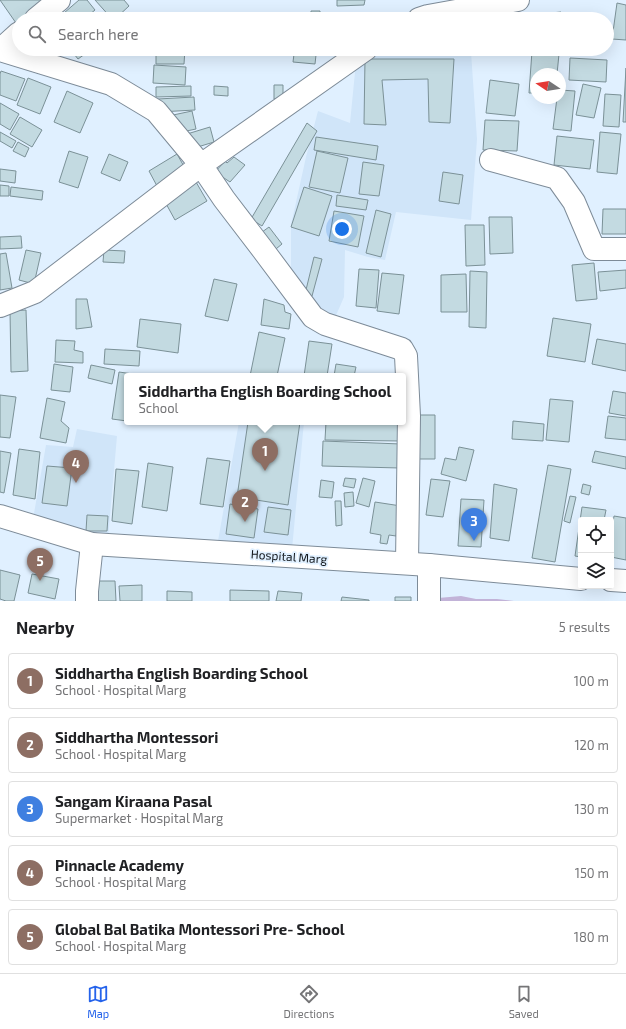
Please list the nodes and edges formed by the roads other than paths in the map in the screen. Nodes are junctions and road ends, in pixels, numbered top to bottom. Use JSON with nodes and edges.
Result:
{"nodes":[{"id":1,"x":59,"y":0,"type":"edge"},
{"id":2,"x":518,"y":0,"type":"edge"},
{"id":3,"x":44,"y":12,"type":"edge"},
{"id":4,"x":450,"y":12,"type":"edge"},
{"id":5,"x":12,"y":39,"type":"edge"},
{"id":6,"x":0,"y":50,"type":"edge"},
{"id":7,"x":12,"y":54,"type":"edge"},
{"id":8,"x":20,"y":56,"type":"edge"},
{"id":9,"x":356,"y":56,"type":"edge"},
{"id":10,"x":491,"y":160,"type":"dead end"},
{"id":11,"x":201,"y":165,"type":"junction"},
{"id":12,"x":626,"y":249,"type":"edge"},
{"id":13,"x":0,"y":306,"type":"edge"},
{"id":14,"x":0,"y":516,"type":"edge"},
{"id":15,"x":92,"y":544,"type":"junction"},
{"id":16,"x":407,"y":563,"type":"junction"},
{"id":17,"x":429,"y":564,"type":"junction"},
{"id":18,"x":578,"y":578,"type":"edge"},
{"id":19,"x":614,"y":580,"type":"edge"},
{"id":20,"x":626,"y":581,"type":"edge"},
{"id":21,"x":87,"y":601,"type":"edge"},
{"id":22,"x":430,"y":601,"type":"edge"}],
"edges":[{"from":1,"to":3,"type":"street"},
{"from":2,"to":4,"type":"street"},
{"from":5,"to":6,"type":"street"},
{"from":6,"to":7,"type":"street"},
{"from":8,"to":11,"type":"street"},
{"from":9,"to":11,"type":"street"},
{"from":10,"to":12,"type":"street"},
{"from":11,"to":13,"type":"street"},
{"from":11,"to":16,"type":"street"},
{"from":14,"to":15,"type":"street","name":"Hospital Marg"},
{"from":15,"to":16,"type":"street","name":"Hospital Marg"},
{"from":15,"to":21,"type":"street"},
{"from":16,"to":17,"type":"street","name":"Hospital Marg"},
{"from":17,"to":18,"type":"street","name":"Hospital Marg"},
{"from":17,"to":22,"type":"street"},
{"from":19,"to":20,"type":"street"}]}
